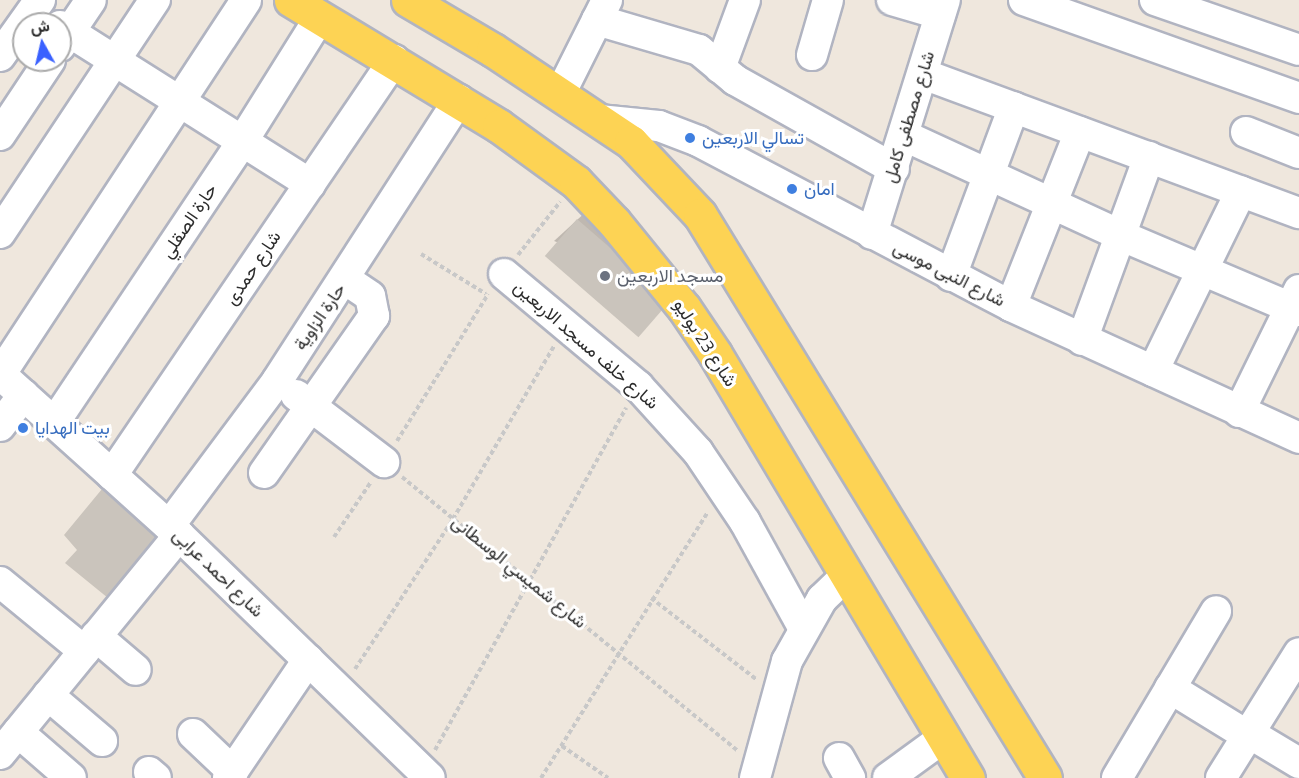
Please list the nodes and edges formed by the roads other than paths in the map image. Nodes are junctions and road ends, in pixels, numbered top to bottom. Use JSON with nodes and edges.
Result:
{"nodes":[{"id":1,"x":91,"y":0,"type":"edge"},
{"id":2,"x":155,"y":0,"type":"edge"},
{"id":3,"x":246,"y":0,"type":"edge"},
{"id":4,"x":291,"y":0,"type":"edge"},
{"id":5,"x":408,"y":0,"type":"edge"},
{"id":6,"x":745,"y":0,"type":"edge"},
{"id":7,"x":828,"y":0,"type":"edge"},
{"id":8,"x":892,"y":0,"type":"edge"},
{"id":9,"x":1024,"y":0,"type":"edge"},
{"id":10,"x":1155,"y":0,"type":"edge"},
{"id":11,"x":943,"y":7,"type":"edge"},
{"id":12,"x":446,"y":10,"type":"edge"},
{"id":13,"x":602,"y":10,"type":"edge"},
{"id":14,"x":64,"y":12,"type":"edge"},
{"id":15,"x":320,"y":17,"type":"junction"},
{"id":16,"x":72,"y":34,"type":"edge"},
{"id":17,"x":12,"y":48,"type":"edge"},
{"id":18,"x":1299,"y":50,"type":"edge"},
{"id":19,"x":812,"y":55,"type":"dead end"},
{"id":20,"x":0,"y":57,"type":"edge"},
{"id":21,"x":394,"y":60,"type":"junction"},
{"id":22,"x":114,"y":61,"type":"junction"},
{"id":23,"x":720,"y":68,"type":"junction"},
{"id":24,"x":42,"y":72,"type":"edge"},
{"id":25,"x":923,"y":74,"type":"junction"},
{"id":26,"x":560,"y":94,"type":"junction"},
{"id":27,"x":1299,"y":98,"type":"edge"},
{"id":28,"x":459,"y":100,"type":"junction"},
{"id":29,"x":182,"y":103,"type":"junction"},
{"id":30,"x":1014,"y":107,"type":"junction"},
{"id":31,"x":598,"y":120,"type":"junction"},
{"id":32,"x":1080,"y":132,"type":"junction"},
{"id":33,"x":1246,"y":132,"type":"dead end"},
{"id":34,"x":0,"y":135,"type":"edge"},
{"id":35,"x":904,"y":136,"type":"junction"},
{"id":36,"x":242,"y":142,"type":"junction"},
{"id":37,"x":1299,"y":153,"type":"edge"},
{"id":38,"x":1149,"y":157,"type":"junction"},
{"id":39,"x":894,"y":169,"type":"junction"},
{"id":40,"x":988,"y":175,"type":"junction"},
{"id":41,"x":310,"y":184,"type":"junction"},
{"id":42,"x":1241,"y":191,"type":"junction"},
{"id":43,"x":1053,"y":204,"type":"junction"},
{"id":44,"x":1299,"y":213,"type":"edge"},
{"id":45,"x":0,"y":233,"type":"edge"},
{"id":46,"x":872,"y":234,"type":"junction"},
{"id":47,"x":1122,"y":236,"type":"junction"},
{"id":48,"x":1203,"y":270,"type":"junction"},
{"id":49,"x":951,"y":276,"type":"junction"},
{"id":50,"x":345,"y":279,"type":"junction"},
{"id":51,"x":495,"y":284,"type":"road end"},
{"id":52,"x":1296,"y":303,"type":"edge"},
{"id":53,"x":1011,"y":306,"type":"junction"},
{"id":54,"x":1082,"y":340,"type":"junction"},
{"id":55,"x":1152,"y":371,"type":"junction"},
{"id":56,"x":0,"y":375,"type":"edge"},
{"id":57,"x":277,"y":381,"type":"junction"},
{"id":58,"x":23,"y":395,"type":"junction"},
{"id":59,"x":310,"y":406,"type":"junction"},
{"id":60,"x":1239,"y":411,"type":"junction"},
{"id":61,"x":54,"y":423,"type":"junction"},
{"id":62,"x":0,"y":426,"type":"edge"},
{"id":63,"x":1299,"y":438,"type":"edge"},
{"id":64,"x":384,"y":462,"type":"road end"},
{"id":65,"x":264,"y":472,"type":"dead end"},
{"id":66,"x":112,"y":475,"type":"junction"},
{"id":67,"x":174,"y":531,"type":"junction"},
{"id":68,"x":847,"y":575,"type":"junction"},
{"id":69,"x":0,"y":582,"type":"edge"},
{"id":70,"x":1216,"y":611,"type":"dead end"},
{"id":71,"x":803,"y":627,"type":"junction"},
{"id":72,"x":90,"y":644,"type":"junction"},
{"id":73,"x":1299,"y":653,"type":"edge"},
{"id":74,"x":308,"y":660,"type":"junction"},
{"id":75,"x":136,"y":670,"type":"dead end"},
{"id":76,"x":1170,"y":688,"type":"junction"},
{"id":77,"x":48,"y":695,"type":"junction"},
{"id":78,"x":193,"y":734,"type":"dead end"},
{"id":79,"x":1248,"y":734,"type":"junction"},
{"id":80,"x":102,"y":741,"type":"dead end"},
{"id":81,"x":945,"y":741,"type":"junction"},
{"id":82,"x":9,"y":743,"type":"edge"},
{"id":83,"x":1299,"y":763,"type":"edge"},
{"id":84,"x":756,"y":772,"type":"edge"},
{"id":85,"x":230,"y":775,"type":"edge"},
{"id":86,"x":427,"y":775,"type":"edge"},
{"id":87,"x":71,"y":778,"type":"edge"},
{"id":88,"x":888,"y":778,"type":"edge"},
{"id":89,"x":947,"y":778,"type":"edge"},
{"id":90,"x":968,"y":778,"type":"edge"},
{"id":91,"x":1045,"y":778,"type":"edge"},
{"id":92,"x":1117,"y":778,"type":"edge"},
{"id":93,"x":1221,"y":778,"type":"edge"}],
"edges":[{"from":1,"to":14,"type":"street"},
{"from":2,"to":22,"type":"street"},
{"from":3,"to":29,"type":"street"},
{"from":4,"to":15,"type":"main road","name":"شارع 23 يوليو"},
{"from":5,"to":12,"type":"main road"},
{"from":6,"to":23,"type":"street"},
{"from":7,"to":19,"type":"street"},
{"from":8,"to":11,"type":"street"},
{"from":9,"to":27,"type":"street"},
{"from":10,"to":18,"type":"street"},
{"from":11,"to":25,"type":"street","name":"شارع مصطفى كامل"},
{"from":12,"to":26,"type":"main road"},
{"from":13,"to":23,"type":"street"},
{"from":13,"to":26,"type":"street"},
{"from":15,"to":21,"type":"main road","name":"شارع 23 يوليو"},
{"from":15,"to":36,"type":"street","name":"حارة الصقلي"},
{"from":16,"to":22,"type":"street"},
{"from":17,"to":20,"type":"street"},
{"from":21,"to":28,"type":"main road","name":"شارع 23 يوليو"},
{"from":21,"to":41,"type":"street","name":"شارع حمدى"},
{"from":22,"to":29,"type":"street"},
{"from":22,"to":45,"type":"street"},
{"from":23,"to":39,"type":"street"},
{"from":24,"to":34,"type":"street"},
{"from":25,"to":30,"type":"street"},
{"from":25,"to":35,"type":"street","name":"شارع مصطفى كامل"},
{"from":26,"to":31,"type":"main road"},
{"from":28,"to":50,"type":"street","name":"حارة الزاوية"},
{"from":28,"to":68,"type":"main road","name":"شارع 23 يوليو"},
{"from":29,"to":36,"type":"street"},
{"from":29,"to":56,"type":"street"},
{"from":30,"to":32,"type":"street"},
{"from":30,"to":40,"type":"street"},
{"from":31,"to":46,"type":"street","name":"شارع النبى موسى"},
{"from":31,"to":91,"type":"main road"},
{"from":32,"to":38,"type":"street"},
{"from":32,"to":43,"type":"street"},
{"from":33,"to":37,"type":"street"},
{"from":35,"to":39,"type":"street","name":"شارع مصطفى كامل"},
{"from":35,"to":40,"type":"street"},
{"from":36,"to":41,"type":"street"},
{"from":36,"to":61,"type":"street","name":"حارة الصقلي"},
{"from":38,"to":42,"type":"street"},
{"from":38,"to":47,"type":"street"},
{"from":39,"to":46,"type":"street","name":"شارع مصطفى كامل"},
{"from":40,"to":43,"type":"street"},
{"from":40,"to":49,"type":"street"},
{"from":41,"to":66,"type":"street","name":"شارع حمدى"},
{"from":42,"to":44,"type":"street"},
{"from":42,"to":48,"type":"street"},
{"from":43,"to":47,"type":"street"},
{"from":43,"to":53,"type":"street"},
{"from":46,"to":49,"type":"street","name":"شارع النبى موسى"},
{"from":47,"to":48,"type":"street"},
{"from":47,"to":54,"type":"street"},
{"from":48,"to":52,"type":"street"},
{"from":48,"to":55,"type":"street"},
{"from":49,"to":53,"type":"street","name":"شارع النبى موسى"},
{"from":50,"to":57,"type":"street","name":"حارة الزاوية"},
{"from":50,"to":59,"type":"street"},
{"from":51,"to":71,"type":"street","name":"شارع خلف مسجد الاربعين"},
{"from":52,"to":60,"type":"street"},
{"from":53,"to":54,"type":"street","name":"شارع النبى موسى"},
{"from":54,"to":55,"type":"street","name":"شارع النبى موسى"},
{"from":55,"to":60,"type":"street","name":"شارع النبى موسى"},
{"from":56,"to":58,"type":"street","name":"شارع احمد عرابى"},
{"from":57,"to":59,"type":"street"},
{"from":57,"to":67,"type":"street","name":"حارة الزاوية"},
{"from":58,"to":61,"type":"street","name":"شارع احمد عرابى"},
{"from":58,"to":62,"type":"street"},
{"from":59,"to":64,"type":"street"},
{"from":59,"to":65,"type":"street"},
{"from":60,"to":63,"type":"street","name":"شارع النبى موسى"},
{"from":61,"to":66,"type":"street","name":"شارع احمد عرابى"},
{"from":66,"to":67,"type":"street","name":"شارع احمد عرابى"},
{"from":67,"to":72,"type":"street","name":"حارة الزاوية"},
{"from":67,"to":74,"type":"street","name":"شارع احمد عرابى"},
{"from":68,"to":71,"type":"street"},
{"from":68,"to":81,"type":"main road","name":"شارع 23 يوليو"},
{"from":69,"to":72,"type":"street"},
{"from":70,"to":76,"type":"street"},
{"from":71,"to":84,"type":"street"},
{"from":72,"to":75,"type":"street"},
{"from":72,"to":77,"type":"street","name":"حارة الزاوية"},
{"from":73,"to":79,"type":"street"},
{"from":74,"to":85,"type":"street"},
{"from":74,"to":86,"type":"street","name":"شارع احمد عرابى"},
{"from":76,"to":79,"type":"street"},
{"from":76,"to":92,"type":"street"},
{"from":77,"to":80,"type":"street"},
{"from":77,"to":82,"type":"street","name":"حارة الزاوية"},
{"from":78,"to":85,"type":"street"},
{"from":79,"to":83,"type":"street"},
{"from":79,"to":93,"type":"street"},
{"from":81,"to":88,"type":"street"},
{"from":81,"to":89,"type":"main road"},
{"from":81,"to":90,"type":"main road","name":"شارع 23 يوليو"},
{"from":82,"to":87,"type":"street"}]}
